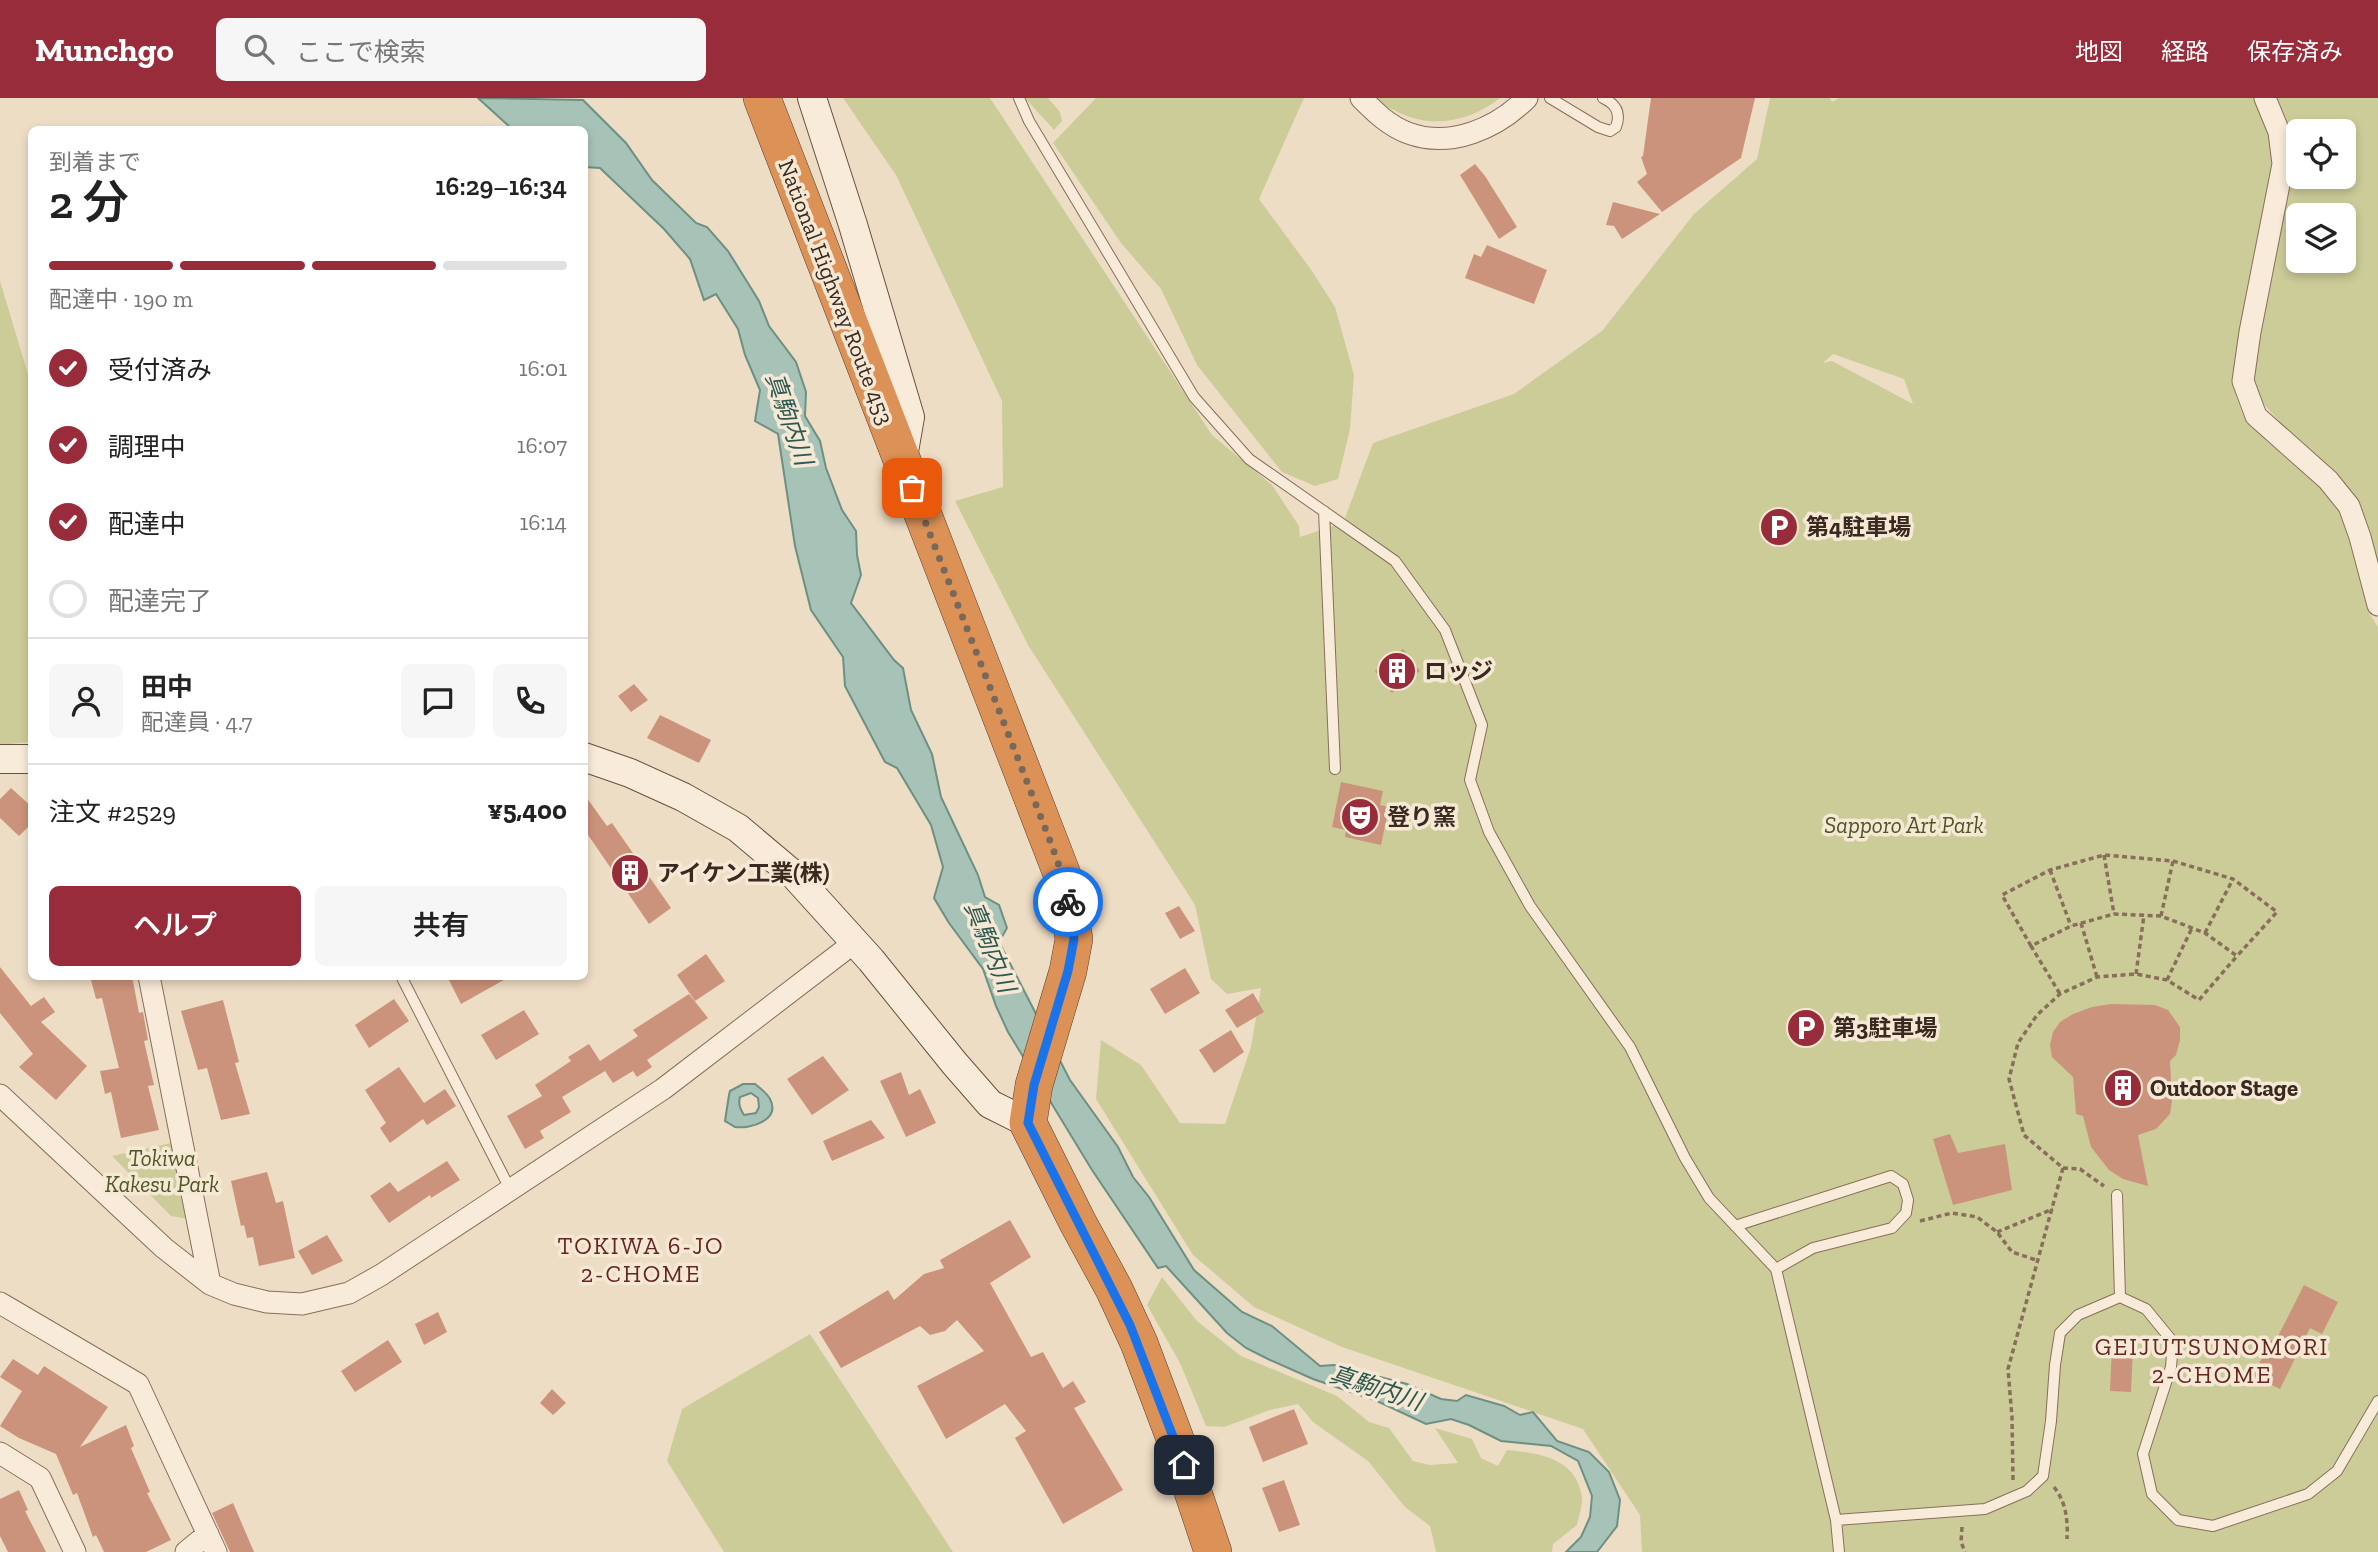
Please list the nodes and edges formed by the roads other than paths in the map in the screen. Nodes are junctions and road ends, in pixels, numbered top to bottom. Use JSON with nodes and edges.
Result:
{"nodes":[{"id":1,"x":762,"y":98,"type":"edge"},
{"id":2,"x":812,"y":98,"type":"edge"},
{"id":3,"x":1019,"y":98,"type":"edge"},
{"id":4,"x":1360,"y":98,"type":"edge"},
{"id":5,"x":1527,"y":98,"type":"edge"},
{"id":6,"x":1550,"y":98,"type":"edge"},
{"id":7,"x":1603,"y":98,"type":"edge"},
{"id":8,"x":2265,"y":98,"type":"edge"},
{"id":9,"x":902,"y":463,"type":"junction"},
{"id":10,"x":1324,"y":511,"type":"junction"},
{"id":11,"x":2378,"y":605,"type":"edge"},
{"id":12,"x":588,"y":758,"type":"edge"},
{"id":13,"x":28,"y":759,"type":"edge"},
{"id":14,"x":0,"y":760,"type":"edge"},
{"id":15,"x":1335,"y":769,"type":"dead end"},
{"id":16,"x":855,"y":942,"type":"junction"},
{"id":17,"x":150,"y":980,"type":"edge"},
{"id":18,"x":403,"y":980,"type":"edge"},
{"id":19,"x":0,"y":1095,"type":"edge"},
{"id":20,"x":1028,"y":1123,"type":"junction"},
{"id":21,"x":510,"y":1189,"type":"junction"},
{"id":22,"x":2117,"y":1195,"type":"road end"},
{"id":23,"x":1735,"y":1226,"type":"junction"},
{"id":24,"x":1776,"y":1269,"type":"junction"},
{"id":25,"x":210,"y":1284,"type":"junction"},
{"id":26,"x":2120,"y":1297,"type":"junction"},
{"id":27,"x":0,"y":1303,"type":"edge"},
{"id":28,"x":2378,"y":1401,"type":"edge"},
{"id":29,"x":0,"y":1453,"type":"edge"},
{"id":30,"x":1836,"y":1520,"type":"junction"},
{"id":31,"x":212,"y":1543,"type":"edge"},
{"id":32,"x":75,"y":1552,"type":"edge"},
{"id":33,"x":186,"y":1552,"type":"edge"},
{"id":34,"x":1213,"y":1552,"type":"edge"},
{"id":35,"x":1839,"y":1552,"type":"edge"}],
"edges":[{"from":1,"to":9,"type":"highway","name":"National Highway Route 453"},
{"from":2,"to":9,"type":"main road"},
{"from":3,"to":10,"type":"lane"},
{"from":4,"to":5,"type":"street"},
{"from":6,"to":7,"type":"lane"},
{"from":8,"to":11,"type":"street"},
{"from":9,"to":20,"type":"highway","name":"National Highway Route 453"},
{"from":10,"to":15,"type":"lane"},
{"from":10,"to":23,"type":"lane"},
{"from":12,"to":16,"type":"main road"},
{"from":13,"to":14,"type":"main road"},
{"from":16,"to":20,"type":"main road"},
{"from":16,"to":21,"type":"street"},
{"from":17,"to":25,"type":"street"},
{"from":18,"to":21,"type":"lane"},
{"from":19,"to":25,"type":"street"},
{"from":20,"to":34,"type":"highway"},
{"from":21,"to":25,"type":"street"},
{"from":22,"to":26,"type":"lane"},
{"from":23,"to":24,"type":"lane"},
{"from":23,"to":24,"type":"lane"},
{"from":24,"to":30,"type":"lane"},
{"from":26,"to":28,"type":"lane"},
{"from":26,"to":30,"type":"lane"},
{"from":27,"to":31,"type":"street"},
{"from":29,"to":32,"type":"street"},
{"from":30,"to":35,"type":"lane"},
{"from":31,"to":33,"type":"street"}]}
